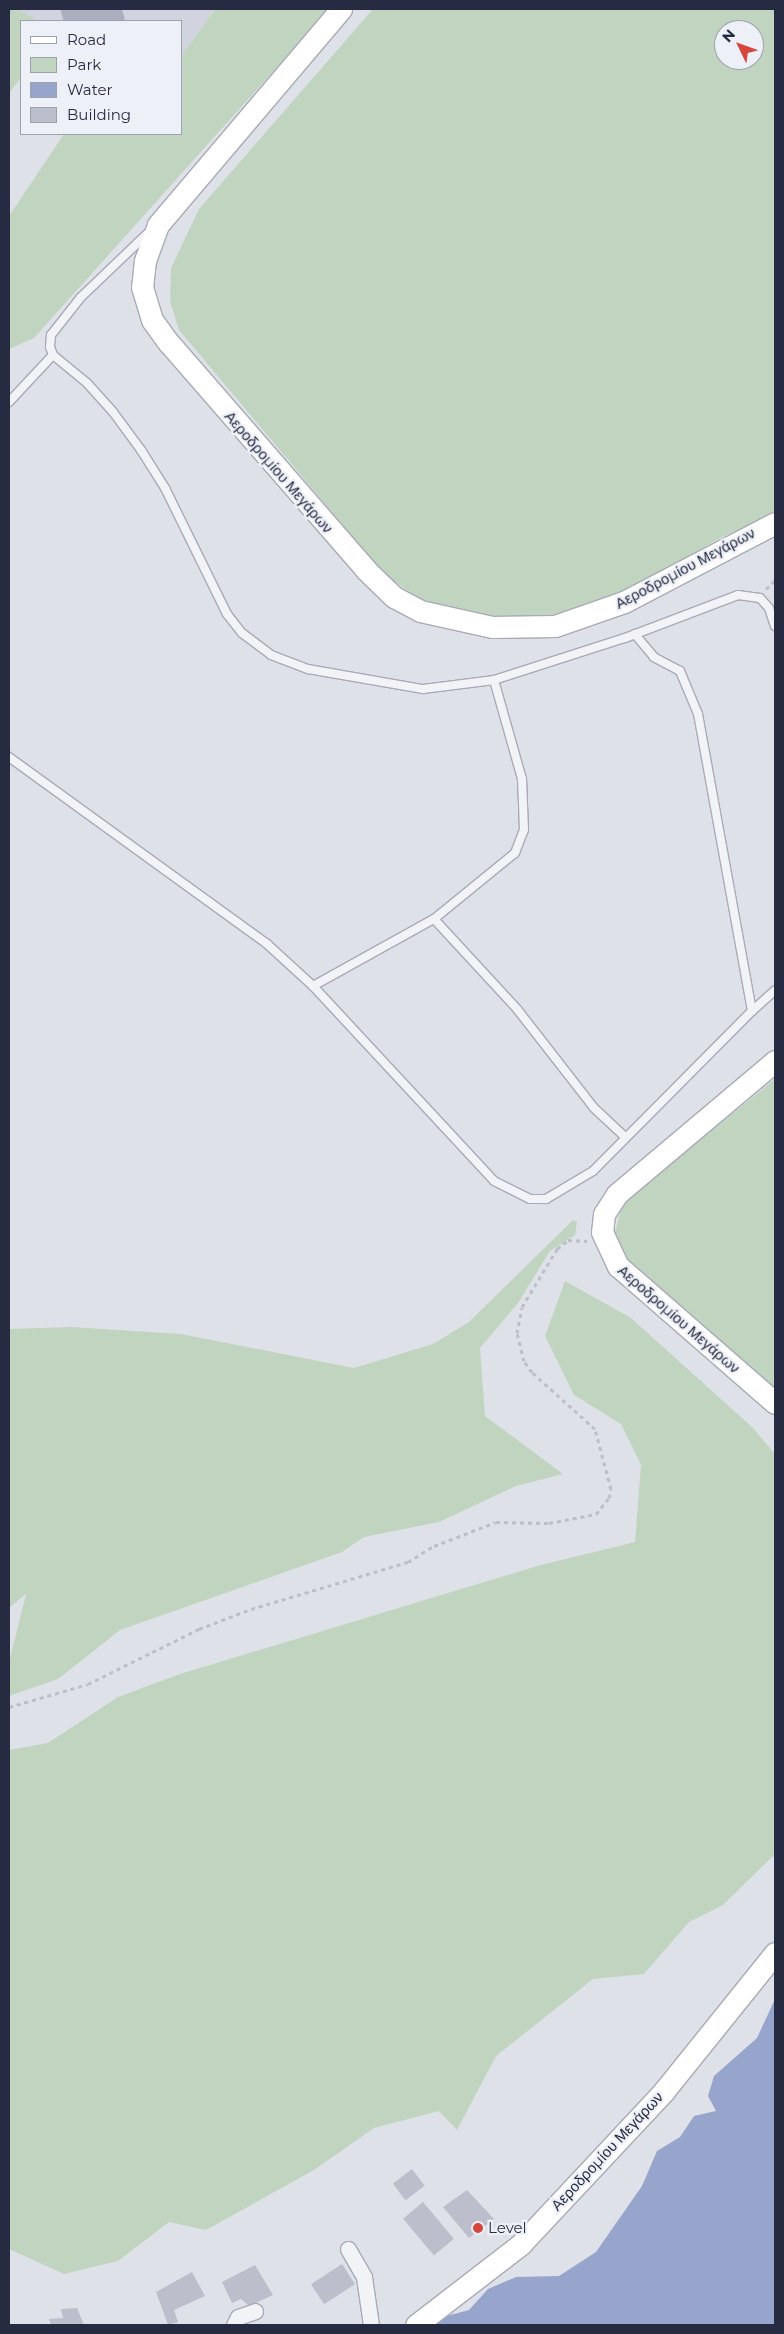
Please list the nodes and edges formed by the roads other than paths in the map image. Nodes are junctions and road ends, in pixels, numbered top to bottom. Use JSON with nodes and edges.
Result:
{"nodes":[{"id":1,"x":341,"y":9,"type":"edge"},
{"id":2,"x":163,"y":216,"type":"junction"},
{"id":3,"x":53,"y":355,"type":"junction"},
{"id":4,"x":9,"y":402,"type":"edge"},
{"id":5,"x":775,"y":523,"type":"edge"},
{"id":6,"x":775,"y":626,"type":"edge"},
{"id":7,"x":635,"y":634,"type":"junction"},
{"id":8,"x":494,"y":680,"type":"junction"},
{"id":9,"x":9,"y":757,"type":"edge"},
{"id":10,"x":434,"y":919,"type":"junction"},
{"id":11,"x":313,"y":986,"type":"junction"},
{"id":12,"x":775,"y":990,"type":"edge"},
{"id":13,"x":752,"y":1011,"type":"junction"},
{"id":14,"x":775,"y":1061,"type":"edge"},
{"id":15,"x":625,"y":1137,"type":"junction"},
{"id":16,"x":775,"y":1403,"type":"edge"},
{"id":17,"x":775,"y":1953,"type":"edge"},
{"id":18,"x":348,"y":2249,"type":"dead end"},
{"id":19,"x":255,"y":2311,"type":"dead end"},
{"id":20,"x":234,"y":2325,"type":"edge"},
{"id":21,"x":371,"y":2325,"type":"edge"},
{"id":22,"x":416,"y":2325,"type":"edge"}],
"edges":[{"from":1,"to":2,"type":"main road","name":"Αεροδρομίου Μεγάρων"},
{"from":2,"to":3,"type":"lane"},
{"from":2,"to":5,"type":"main road","name":"Αεροδρομίου Μεγάρων"},
{"from":3,"to":4,"type":"lane"},
{"from":3,"to":8,"type":"lane"},
{"from":6,"to":7,"type":"lane"},
{"from":7,"to":8,"type":"lane"},
{"from":7,"to":13,"type":"lane"},
{"from":8,"to":10,"type":"lane"},
{"from":9,"to":11,"type":"lane"},
{"from":10,"to":11,"type":"lane"},
{"from":10,"to":15,"type":"lane"},
{"from":11,"to":15,"type":"lane"},
{"from":12,"to":13,"type":"lane"},
{"from":13,"to":15,"type":"lane"},
{"from":14,"to":16,"type":"main road","name":"Αεροδρομίου Μεγάρων"},
{"from":17,"to":22,"type":"main road","name":"Αεροδρομίου Μεγάρων"},
{"from":18,"to":21,"type":"street"},
{"from":19,"to":20,"type":"street"}]}
